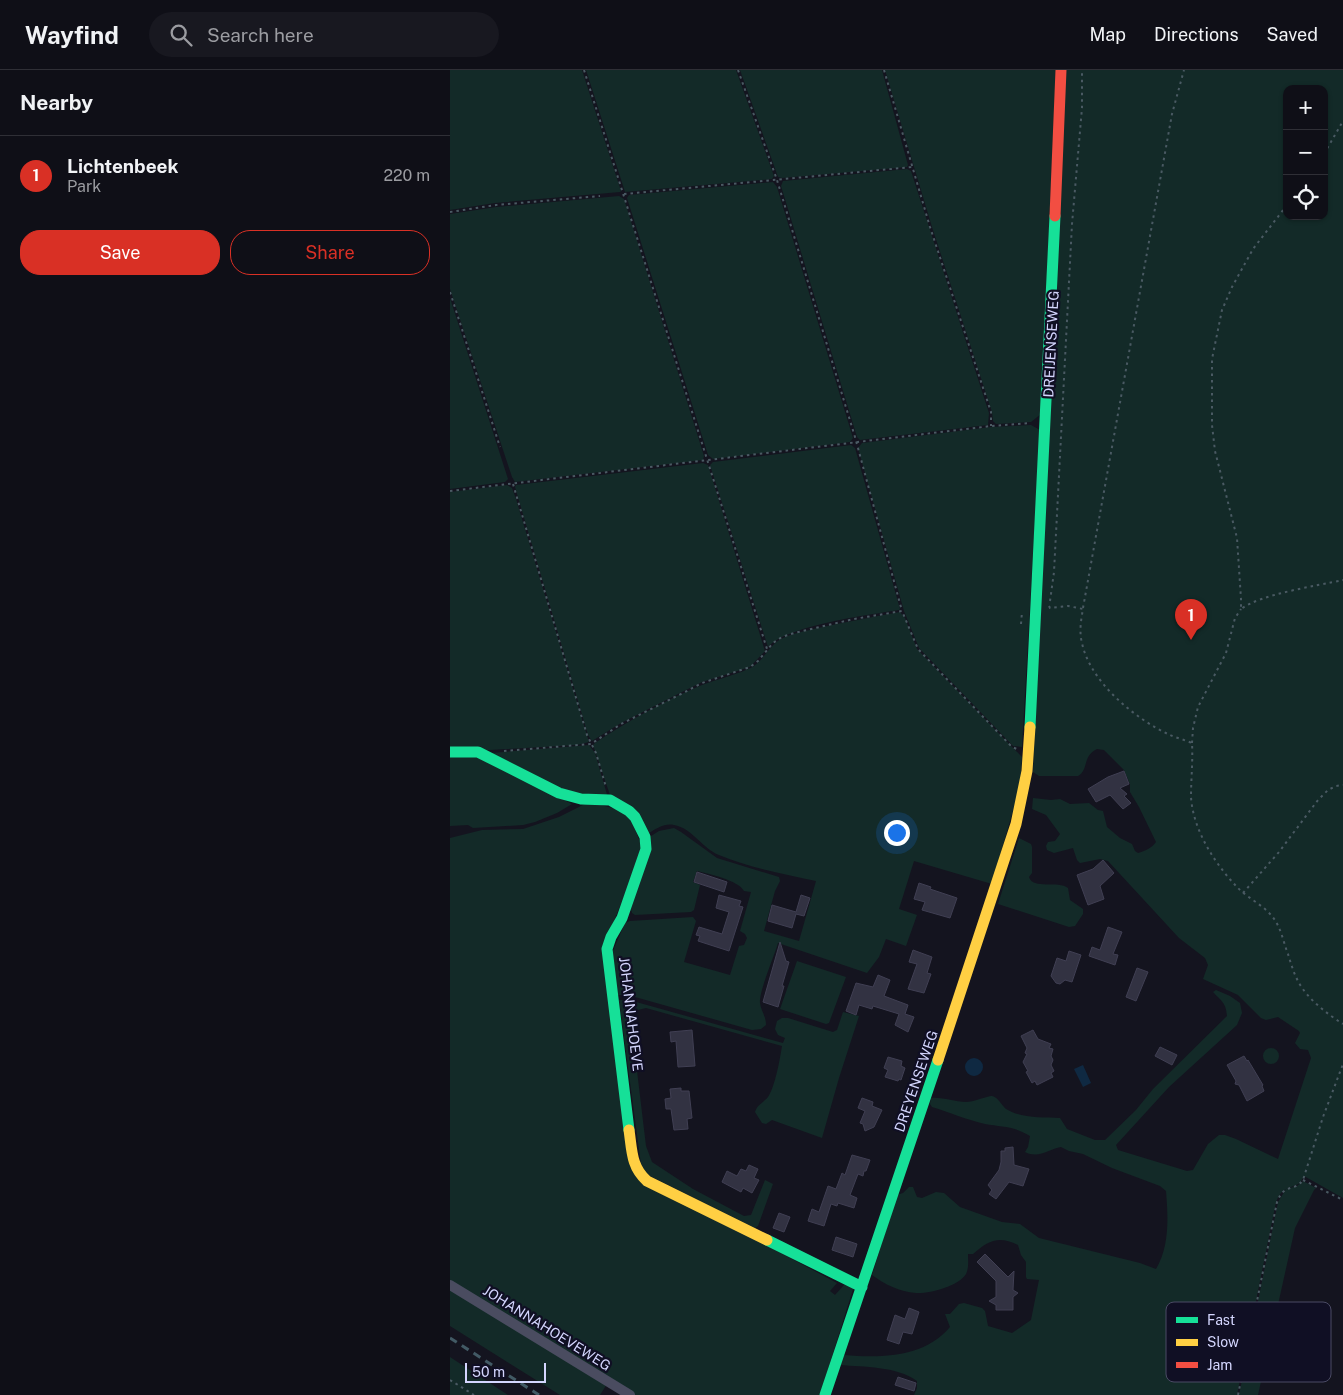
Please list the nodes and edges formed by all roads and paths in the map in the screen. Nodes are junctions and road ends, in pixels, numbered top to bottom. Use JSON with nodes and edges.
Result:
{"nodes":[{"id":1,"x":584,"y":70,"type":"edge"},
{"id":2,"x":738,"y":70,"type":"edge"},
{"id":3,"x":884,"y":70,"type":"edge"},
{"id":4,"x":1061,"y":70,"type":"edge"},
{"id":5,"x":1082,"y":70,"type":"edge"},
{"id":6,"x":1184,"y":70,"type":"edge"},
{"id":7,"x":1343,"y":121,"type":"edge"},
{"id":8,"x":1328,"y":147,"type":"edge"},
{"id":9,"x":912,"y":167,"type":"junction"},
{"id":10,"x":777,"y":180,"type":"junction"},
{"id":11,"x":624,"y":194,"type":"junction"},
{"id":12,"x":600,"y":196,"type":"dead end"},
{"id":13,"x":1283,"y":210,"type":"edge"},
{"id":14,"x":450,"y":212,"type":"edge"},
{"id":15,"x":450,"y":292,"type":"edge"},
{"id":16,"x":1045,"y":424,"type":"junction"},
{"id":17,"x":991,"y":426,"type":"junction"},
{"id":18,"x":855,"y":443,"type":"junction"},
{"id":19,"x":500,"y":447,"type":"dead end"},
{"id":20,"x":708,"y":461,"type":"junction"},
{"id":21,"x":513,"y":484,"type":"junction"},
{"id":22,"x":450,"y":490,"type":"edge"},
{"id":23,"x":1343,"y":580,"type":"edge"},
{"id":24,"x":1049,"y":606,"type":"junction"},
{"id":25,"x":1082,"y":609,"type":"junction"},
{"id":26,"x":1240,"y":609,"type":"junction"},
{"id":27,"x":902,"y":611,"type":"junction"},
{"id":28,"x":1036,"y":611,"type":"junction"},
{"id":29,"x":767,"y":650,"type":"junction"},
{"id":30,"x":1192,"y":743,"type":"junction"},
{"id":31,"x":591,"y":744,"type":"junction"},
{"id":32,"x":498,"y":751,"type":"dead end"},
{"id":33,"x":450,"y":752,"type":"edge"},
{"id":34,"x":1029,"y":752,"type":"junction"},
{"id":35,"x":1027,"y":774,"type":"joint"},
{"id":36,"x":1343,"y":785,"type":"edge"},
{"id":37,"x":610,"y":800,"type":"junction"},
{"id":38,"x":1243,"y":894,"type":"junction"},
{"id":39,"x":1343,"y":1024,"type":"edge"},
{"id":40,"x":1343,"y":1064,"type":"edge"},
{"id":41,"x":1303,"y":1180,"type":"junction"},
{"id":42,"x":1343,"y":1200,"type":"edge"},
{"id":43,"x":450,"y":1285,"type":"edge"},
{"id":44,"x":862,"y":1287,"type":"junction"},
{"id":45,"x":1257,"y":1302,"type":"edge"},
{"id":46,"x":450,"y":1380,"type":"edge"},
{"id":47,"x":1241,"y":1382,"type":"edge"},
{"id":48,"x":474,"y":1395,"type":"edge"},
{"id":49,"x":630,"y":1395,"type":"edge"},
{"id":50,"x":825,"y":1395,"type":"edge"},
{"id":51,"x":1238,"y":1395,"type":"edge"}],
"edges":[{"from":1,"to":11,"type":"path"},
{"from":2,"to":10,"type":"path"},
{"from":3,"to":9,"type":"path"},
{"from":4,"to":16,"type":"main road","name":"DREIJENSEWEG"},
{"from":5,"to":24,"type":"path","name":"DREIJENSEWEG"},
{"from":6,"to":25,"type":"path"},
{"from":7,"to":8,"type":"path"},
{"from":9,"to":10,"type":"path"},
{"from":9,"to":17,"type":"path"},
{"from":10,"to":11,"type":"path"},
{"from":10,"to":18,"type":"path"},
{"from":11,"to":20,"type":"path"},
{"from":12,"to":14,"type":"path"},
{"from":13,"to":26,"type":"path"},
{"from":15,"to":19,"type":"path"},
{"from":16,"to":17,"type":"path"},
{"from":16,"to":28,"type":"main road","name":"DREIJENSEWEG"},
{"from":17,"to":18,"type":"path"},
{"from":18,"to":20,"type":"path"},
{"from":18,"to":27,"type":"path"},
{"from":20,"to":21,"type":"path"},
{"from":20,"to":29,"type":"path"},
{"from":21,"to":22,"type":"path"},
{"from":21,"to":31,"type":"path"},
{"from":23,"to":26,"type":"path"},
{"from":24,"to":25,"type":"path"},
{"from":24,"to":28,"type":"path"},
{"from":25,"to":30,"type":"path"},
{"from":26,"to":30,"type":"path"},
{"from":27,"to":29,"type":"path"},
{"from":27,"to":34,"type":"path"},
{"from":28,"to":34,"type":"main road","name":"DREIJENSEWEG"},
{"from":29,"to":31,"type":"path"},
{"from":30,"to":38,"type":"path"},
{"from":31,"to":32,"type":"path"},
{"from":31,"to":37,"type":"path"},
{"from":33,"to":37,"type":"main road","name":"JOHANNAHOEVE"},
{"from":34,"to":35,"type":"main road","name":"DREIJENSEWEG"},
{"from":35,"to":44,"type":"main road","name":"DREYENSEWEG"},
{"from":36,"to":38,"type":"path"},
{"from":37,"to":44,"type":"main road","name":"JOHANNAHOEVE"},
{"from":38,"to":39,"type":"path"},
{"from":40,"to":41,"type":"path"},
{"from":41,"to":42,"type":"path"},
{"from":41,"to":45,"type":"path"},
{"from":43,"to":49,"type":"street","name":"JOHANNAHOEVEWEG"},
{"from":44,"to":50,"type":"main road","name":"DREYENSEWEG"},
{"from":46,"to":48,"type":"path"},
{"from":47,"to":51,"type":"path"}]}
